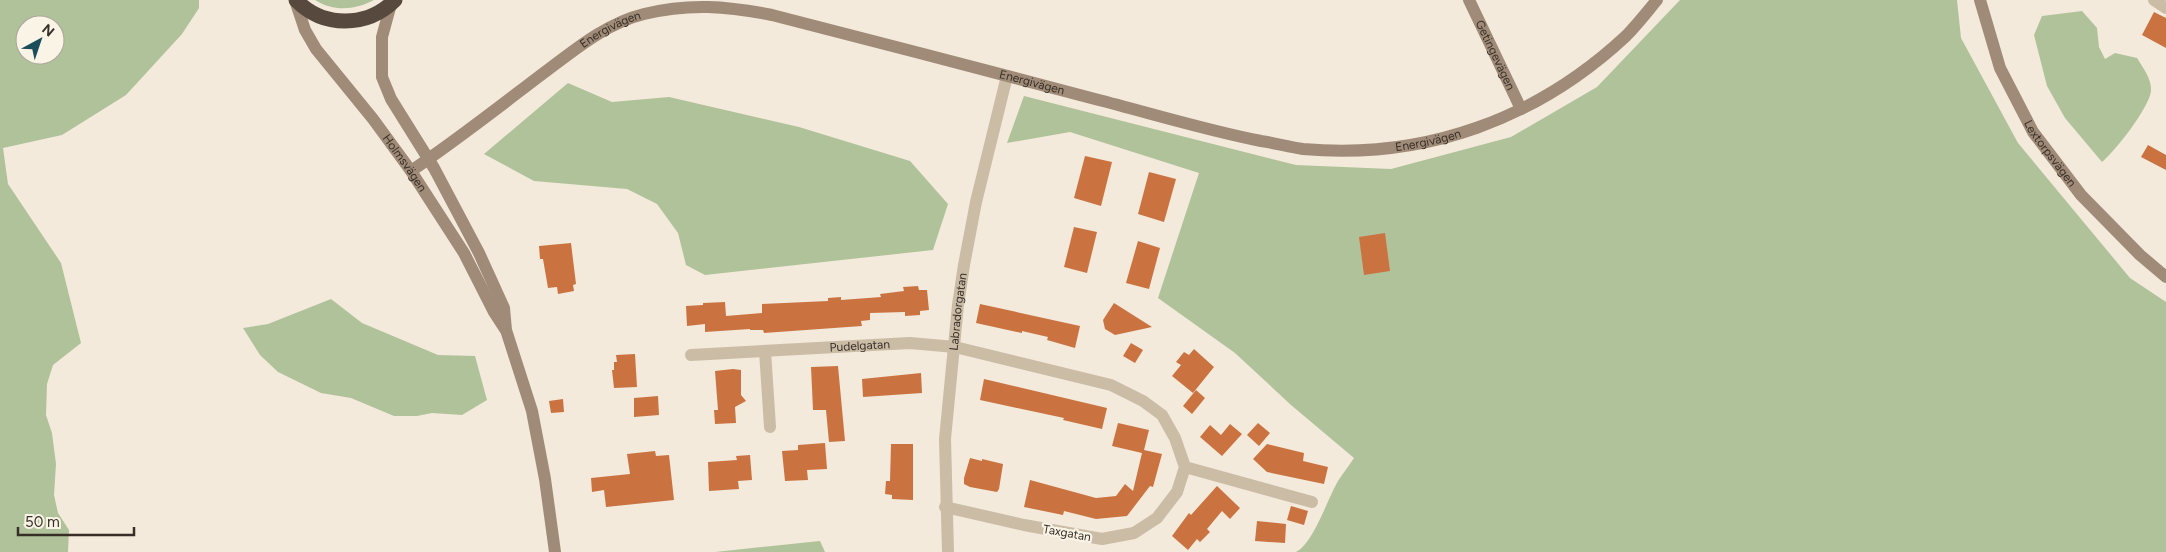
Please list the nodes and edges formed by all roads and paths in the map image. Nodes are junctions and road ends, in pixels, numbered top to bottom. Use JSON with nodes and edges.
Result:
{"nodes":[{"id":1,"x":295,"y":0,"type":"edge"},
{"id":2,"x":1469,"y":0,"type":"edge"},
{"id":3,"x":1657,"y":0,"type":"edge"},
{"id":4,"x":1980,"y":0,"type":"edge"},
{"id":5,"x":2154,"y":0,"type":"edge"},
{"id":6,"x":393,"y":2,"type":"edge"},
{"id":7,"x":2166,"y":8,"type":"edge"},
{"id":8,"x":1007,"y":76,"type":"junction"},
{"id":9,"x":1521,"y":110,"type":"junction"},
{"id":10,"x":429,"y":159,"type":"junction"},
{"id":11,"x":411,"y":171,"type":"junction"},
{"id":12,"x":2166,"y":276,"type":"edge"},
{"id":13,"x":506,"y":330,"type":"junction"},
{"id":14,"x":955,"y":346,"type":"junction"},
{"id":15,"x":765,"y":351,"type":"junction"},
{"id":16,"x":691,"y":355,"type":"dead end"},
{"id":17,"x":770,"y":427,"type":"dead end"},
{"id":18,"x":1185,"y":467,"type":"junction"},
{"id":19,"x":1312,"y":502,"type":"dead end"},
{"id":20,"x":945,"y":507,"type":"junction"},
{"id":21,"x":555,"y":552,"type":"edge"},
{"id":22,"x":948,"y":552,"type":"edge"}],
"edges":[{"from":1,"to":6,"type":"highway"},
{"from":1,"to":11,"type":"street","name":"Holmsvägen"},
{"from":2,"to":9,"type":"street","name":"Getingevägen"},
{"from":3,"to":9,"type":"street","name":"Energivägen"},
{"from":4,"to":12,"type":"street","name":"Lextorpsvägen"},
{"from":5,"to":7,"type":"street"},
{"from":6,"to":10,"type":"street","name":"Holmsvägen"},
{"from":8,"to":9,"type":"street","name":"Energivägen"},
{"from":8,"to":10,"type":"street","name":"Energivägen"},
{"from":8,"to":14,"type":"street","name":"Labradorgatan"},
{"from":10,"to":11,"type":"street","name":"Energivägen"},
{"from":10,"to":13,"type":"street","name":"Holmsvägen"},
{"from":11,"to":13,"type":"street","name":"Holmsvägen"},
{"from":13,"to":21,"type":"street","name":"Holmsvägen"},
{"from":14,"to":15,"type":"street","name":"Pudelgatan"},
{"from":14,"to":18,"type":"street"},
{"from":14,"to":20,"type":"street","name":"Labradorgatan"},
{"from":15,"to":16,"type":"street","name":"Pudelgatan"},
{"from":15,"to":17,"type":"street"},
{"from":18,"to":19,"type":"street"},
{"from":18,"to":20,"type":"street","name":"Taxgatan"},
{"from":20,"to":22,"type":"street","name":"Labradorgatan"}]}
